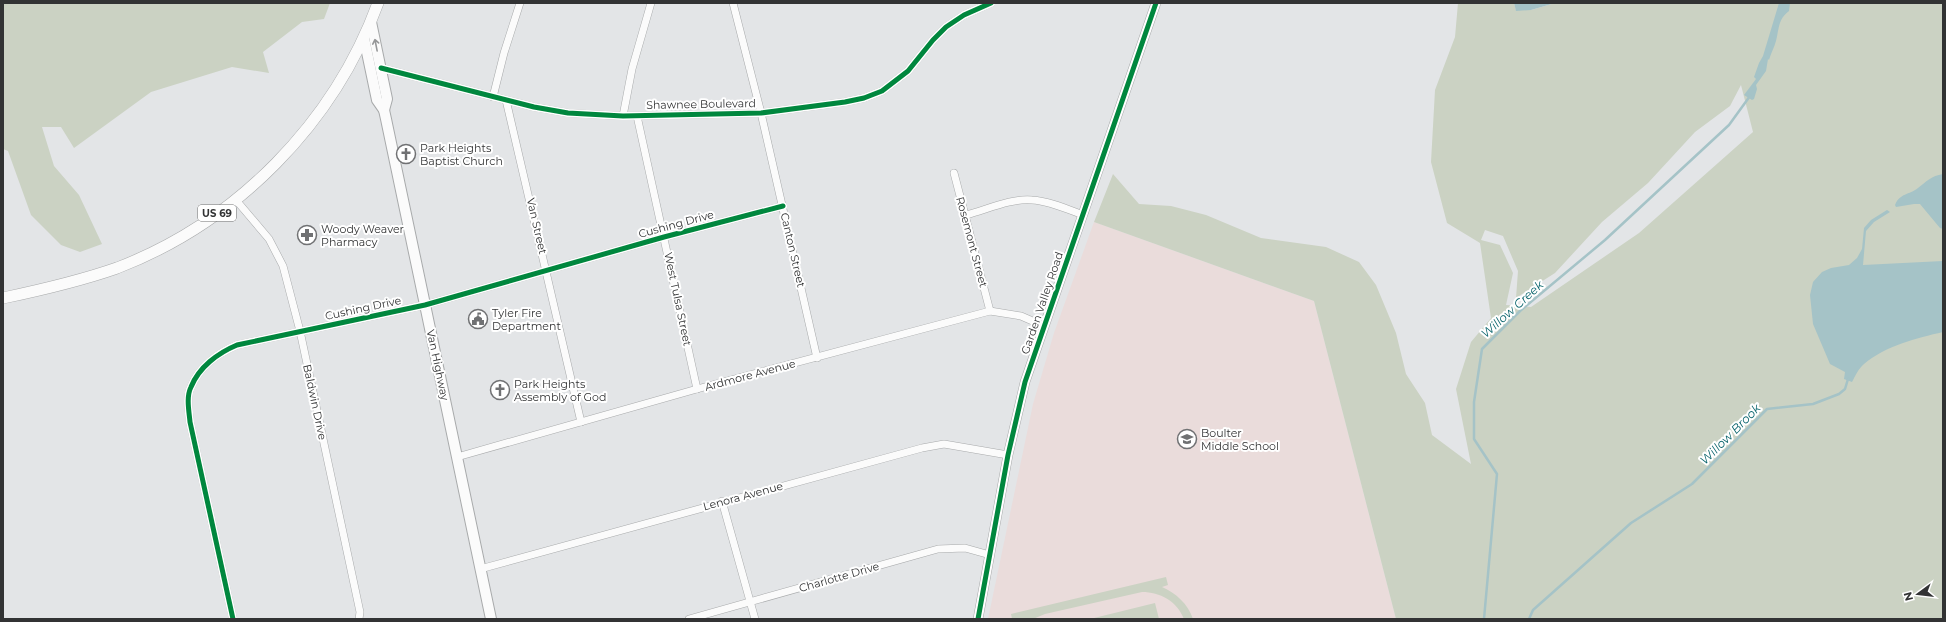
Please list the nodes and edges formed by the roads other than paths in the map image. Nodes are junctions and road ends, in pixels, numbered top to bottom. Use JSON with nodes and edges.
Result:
{"nodes":[{"id":1,"x":378,"y":3,"type":"edge"},
{"id":2,"x":520,"y":3,"type":"edge"},
{"id":3,"x":651,"y":3,"type":"edge"},
{"id":4,"x":733,"y":3,"type":"edge"},
{"id":5,"x":991,"y":3,"type":"edge"},
{"id":6,"x":1156,"y":3,"type":"edge"},
{"id":7,"x":371,"y":22,"type":"junction"},
{"id":8,"x":364,"y":38,"type":"junction"},
{"id":9,"x":381,"y":68,"type":"junction"},
{"id":10,"x":493,"y":97,"type":"junction"},
{"id":11,"x":506,"y":100,"type":"junction"},
{"id":12,"x":384,"y":110,"type":"junction"},
{"id":13,"x":761,"y":113,"type":"junction"},
{"id":14,"x":623,"y":116,"type":"junction"},
{"id":15,"x":637,"y":116,"type":"junction"},
{"id":16,"x":954,"y":173,"type":"dead end"},
{"id":17,"x":236,"y":200,"type":"junction"},
{"id":18,"x":783,"y":206,"type":"junction"},
{"id":19,"x":966,"y":215,"type":"junction"},
{"id":20,"x":1083,"y":215,"type":"junction"},
{"id":21,"x":664,"y":237,"type":"junction"},
{"id":22,"x":547,"y":270,"type":"junction"},
{"id":23,"x":3,"y":298,"type":"edge"},
{"id":24,"x":425,"y":304,"type":"junction"},
{"id":25,"x":990,"y":311,"type":"junction"},
{"id":26,"x":1044,"y":326,"type":"junction"},
{"id":27,"x":300,"y":331,"type":"junction"},
{"id":28,"x":817,"y":358,"type":"junction"},
{"id":29,"x":698,"y":389,"type":"junction"},
{"id":30,"x":581,"y":422,"type":"junction"},
{"id":31,"x":1008,"y":455,"type":"junction"},
{"id":32,"x":457,"y":457,"type":"junction"},
{"id":33,"x":722,"y":501,"type":"junction"},
{"id":34,"x":990,"y":555,"type":"junction"},
{"id":35,"x":480,"y":569,"type":"junction"},
{"id":36,"x":751,"y":602,"type":"junction"},
{"id":37,"x":233,"y":619,"type":"edge"},
{"id":38,"x":359,"y":619,"type":"edge"},
{"id":39,"x":491,"y":619,"type":"edge"},
{"id":40,"x":690,"y":619,"type":"edge"},
{"id":41,"x":755,"y":619,"type":"edge"},
{"id":42,"x":978,"y":619,"type":"edge"}],
"edges":[{"from":1,"to":7,"type":"main road","number":"US 69"},
{"from":2,"to":10,"type":"street"},
{"from":3,"to":14,"type":"street"},
{"from":4,"to":13,"type":"street","name":"Canton Street"},
{"from":5,"to":13,"type":"street","name":"Shawnee Boulevard"},
{"from":6,"to":20,"type":"street","name":"Garden Valley Road"},
{"from":7,"to":8,"type":"main road","number":"US 69"},
{"from":9,"to":7,"type":"main road","name":"Van Highway","one_way":true},
{"from":8,"to":12,"type":"main road","name":"Van Highway"},
{"from":8,"to":17,"type":"main road","number":"US 69"},
{"from":9,"to":10,"type":"street","name":"Shawnee Boulevard"},
{"from":9,"to":12,"type":"main road","name":"Van Highway"},
{"from":10,"to":11,"type":"street","name":"Shawnee Boulevard"},
{"from":11,"to":14,"type":"street","name":"Shawnee Boulevard"},
{"from":11,"to":22,"type":"street","name":"Van Street"},
{"from":12,"to":24,"type":"main road","name":"Van Highway"},
{"from":13,"to":15,"type":"street","name":"Shawnee Boulevard"},
{"from":13,"to":18,"type":"street","name":"Canton Street"},
{"from":14,"to":15,"type":"street","name":"Shawnee Boulevard"},
{"from":15,"to":21,"type":"street","name":"West Tulsa Street"},
{"from":16,"to":19,"type":"street","name":"Rosemont Street"},
{"from":17,"to":23,"type":"main road","number":"US 69"},
{"from":17,"to":27,"type":"street","name":"Baldwin Drive"},
{"from":18,"to":21,"type":"street","name":"Cushing Drive"},
{"from":18,"to":28,"type":"street","name":"Canton Street"},
{"from":19,"to":20,"type":"street"},
{"from":19,"to":25,"type":"street","name":"Rosemont Street"},
{"from":20,"to":26,"type":"street","name":"Garden Valley Road"},
{"from":21,"to":22,"type":"street","name":"Cushing Drive"},
{"from":21,"to":29,"type":"street","name":"West Tulsa Street"},
{"from":22,"to":24,"type":"street","name":"Cushing Drive"},
{"from":22,"to":30,"type":"street","name":"Van Street"},
{"from":24,"to":27,"type":"street","name":"Cushing Drive"},
{"from":24,"to":32,"type":"main road","name":"Van Highway"},
{"from":25,"to":26,"type":"street","name":"Ardmore Avenue"},
{"from":25,"to":28,"type":"street","name":"Ardmore Avenue"},
{"from":26,"to":31,"type":"street","name":"Garden Valley Road"},
{"from":27,"to":37,"type":"street","name":"Cushing Drive"},
{"from":27,"to":38,"type":"street","name":"Baldwin Drive"},
{"from":28,"to":29,"type":"street","name":"Ardmore Avenue"},
{"from":29,"to":30,"type":"street","name":"Ardmore Avenue"},
{"from":30,"to":32,"type":"street","name":"Ardmore Avenue"},
{"from":31,"to":33,"type":"street","name":"Lenora Avenue"},
{"from":31,"to":34,"type":"street","name":"Garden Valley Road"},
{"from":32,"to":35,"type":"main road","name":"Van Highway"},
{"from":33,"to":35,"type":"street","name":"Lenora Avenue"},
{"from":33,"to":36,"type":"street"},
{"from":34,"to":36,"type":"street","name":"Charlotte Drive"},
{"from":34,"to":42,"type":"street","name":"Garden Valley Road"},
{"from":35,"to":39,"type":"main road","name":"Van Highway"},
{"from":36,"to":40,"type":"street","name":"Charlotte Drive"},
{"from":36,"to":41,"type":"street"}]}
